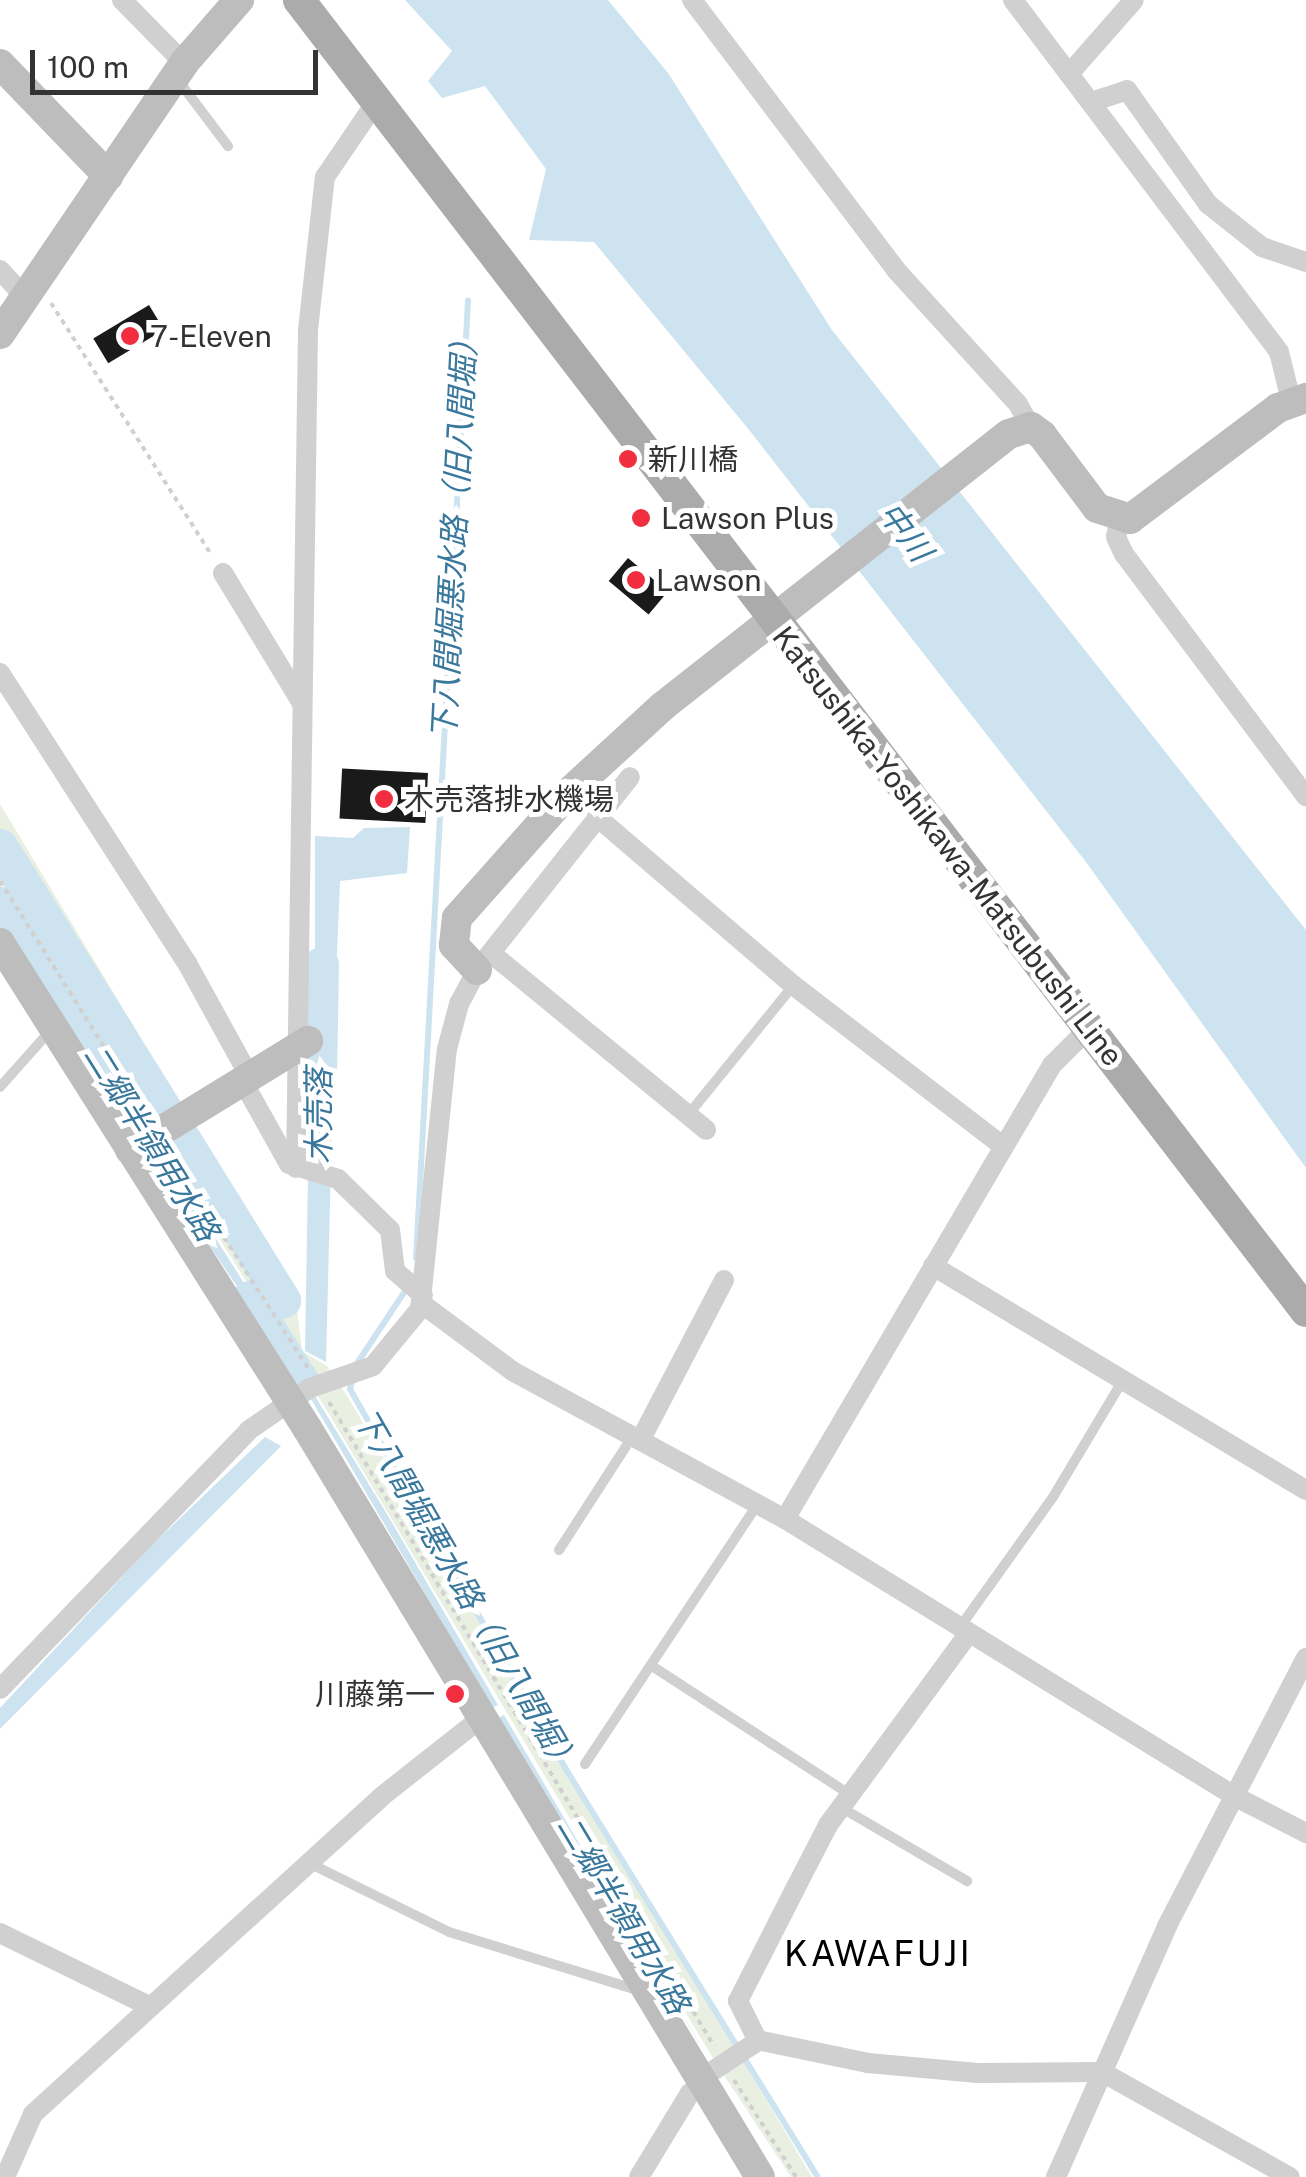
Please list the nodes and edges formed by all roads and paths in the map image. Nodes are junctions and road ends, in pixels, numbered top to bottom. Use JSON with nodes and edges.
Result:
{"nodes":[{"id":1,"x":122,"y":0,"type":"edge"},
{"id":2,"x":238,"y":0,"type":"edge"},
{"id":3,"x":299,"y":0,"type":"edge"},
{"id":4,"x":692,"y":0,"type":"edge"},
{"id":5,"x":1013,"y":0,"type":"edge"},
{"id":6,"x":1134,"y":0,"type":"edge"},
{"id":7,"x":0,"y":64,"type":"edge"},
{"id":8,"x":180,"y":70,"type":"junction"},
{"id":9,"x":1069,"y":74,"type":"junction"},
{"id":10,"x":378,"y":99,"type":"junction"},
{"id":11,"x":1090,"y":102,"type":"junction"},
{"id":12,"x":228,"y":146,"type":"dead end"},
{"id":13,"x":108,"y":176,"type":"junction"},
{"id":14,"x":1306,"y":262,"type":"edge"},
{"id":15,"x":0,"y":270,"type":"edge"},
{"id":16,"x":31,"y":288,"type":"junction"},
{"id":17,"x":0,"y":334,"type":"edge"},
{"id":18,"x":1299,"y":399,"type":"edge"},
{"id":19,"x":1020,"y":431,"type":"junction"},
{"id":20,"x":1120,"y":518,"type":"junction"},
{"id":21,"x":222,"y":573,"type":"joint"},
{"id":22,"x":771,"y":619,"type":"junction"},
{"id":23,"x":0,"y":672,"type":"edge"},
{"id":24,"x":302,"y":704,"type":"junction"},
{"id":25,"x":630,"y":777,"type":"dead end"},
{"id":26,"x":1306,"y":796,"type":"edge"},
{"id":27,"x":597,"y":816,"type":"junction"},
{"id":28,"x":0,"y":880,"type":"edge"},
{"id":29,"x":0,"y":942,"type":"edge"},
{"id":30,"x":485,"y":962,"type":"junction"},
{"id":31,"x":794,"y":985,"type":"junction"},
{"id":32,"x":53,"y":1027,"type":"junction"},
{"id":33,"x":1090,"y":1027,"type":"junction"},
{"id":34,"x":303,"y":1044,"type":"junction"},
{"id":35,"x":246,"y":1078,"type":"junction"},
{"id":36,"x":0,"y":1088,"type":"edge"},
{"id":37,"x":688,"y":1115,"type":"junction"},
{"id":38,"x":706,"y":1130,"type":"dead end"},
{"id":39,"x":147,"y":1139,"type":"junction"},
{"id":40,"x":1003,"y":1146,"type":"junction"},
{"id":41,"x":296,"y":1168,"type":"junction"},
{"id":42,"x":933,"y":1266,"type":"junction"},
{"id":43,"x":724,"y":1280,"type":"dead end"},
{"id":44,"x":422,"y":1299,"type":"junction"},
{"id":45,"x":1306,"y":1310,"type":"edge"},
{"id":46,"x":1123,"y":1380,"type":"junction"},
{"id":47,"x":310,"y":1389,"type":"junction"},
{"id":48,"x":638,"y":1436,"type":"junction"},
{"id":49,"x":1306,"y":1490,"type":"edge"},
{"id":50,"x":758,"y":1503,"type":"junction"},
{"id":51,"x":785,"y":1519,"type":"junction"},
{"id":52,"x":558,"y":1550,"type":"dead end"},
{"id":53,"x":964,"y":1630,"type":"junction"},
{"id":54,"x":1306,"y":1658,"type":"edge"},
{"id":55,"x":652,"y":1666,"type":"junction"},
{"id":56,"x":0,"y":1689,"type":"edge"},
{"id":57,"x":481,"y":1718,"type":"junction"},
{"id":58,"x":585,"y":1764,"type":"dead end"},
{"id":59,"x":1236,"y":1797,"type":"junction"},
{"id":60,"x":846,"y":1801,"type":"junction"},
{"id":61,"x":1306,"y":1833,"type":"edge"},
{"id":62,"x":308,"y":1862,"type":"junction"},
{"id":63,"x":967,"y":1881,"type":"dead end"},
{"id":64,"x":0,"y":1932,"type":"edge"},
{"id":65,"x":647,"y":1992,"type":"junction"},
{"id":66,"x":148,"y":2006,"type":"junction"},
{"id":67,"x":758,"y":2041,"type":"junction"},
{"id":68,"x":714,"y":2072,"type":"junction"},
{"id":69,"x":1102,"y":2072,"type":"junction"},
{"id":70,"x":4,"y":2177,"type":"edge"},
{"id":71,"x":639,"y":2177,"type":"edge"},
{"id":72,"x":760,"y":2177,"type":"edge"},
{"id":73,"x":796,"y":2177,"type":"edge"},
{"id":74,"x":1056,"y":2177,"type":"edge"},
{"id":75,"x":1290,"y":2177,"type":"edge"}],
"edges":[{"from":1,"to":8,"type":"street"},
{"from":2,"to":8,"type":"street"},
{"from":3,"to":10,"type":"main road","name":"Katsushika-Yoshikawa-Matsubushi Line"},
{"from":4,"to":19,"type":"street"},
{"from":5,"to":9,"type":"street"},
{"from":6,"to":9,"type":"street"},
{"from":7,"to":13,"type":"street"},
{"from":8,"to":12,"type":"lane"},
{"from":8,"to":13,"type":"street"},
{"from":9,"to":11,"type":"street"},
{"from":10,"to":22,"type":"main road","name":"Katsushika-Yoshikawa-Matsubushi Line"},
{"from":10,"to":24,"type":"street"},
{"from":11,"to":14,"type":"street"},
{"from":11,"to":18,"type":"street"},
{"from":13,"to":16,"type":"street"},
{"from":15,"to":16,"type":"street"},
{"from":16,"to":17,"type":"street"},
{"from":16,"to":21,"type":"path"},
{"from":18,"to":20,"type":"street"},
{"from":19,"to":20,"type":"street"},
{"from":19,"to":22,"type":"street"},
{"from":20,"to":26,"type":"street"},
{"from":21,"to":24,"type":"street"},
{"from":22,"to":30,"type":"street"},
{"from":22,"to":33,"type":"main road","name":"Katsushika-Yoshikawa-Matsubushi Line"},
{"from":23,"to":35,"type":"street"},
{"from":24,"to":34,"type":"street"},
{"from":25,"to":27,"type":"street"},
{"from":27,"to":30,"type":"street"},
{"from":27,"to":31,"type":"street"},
{"from":28,"to":39,"type":"path"},
{"from":29,"to":32,"type":"street"},
{"from":30,"to":37,"type":"street"},
{"from":30,"to":44,"type":"street"},
{"from":31,"to":37,"type":"lane"},
{"from":31,"to":40,"type":"street"},
{"from":32,"to":36,"type":"lane"},
{"from":32,"to":39,"type":"street"},
{"from":33,"to":40,"type":"street"},
{"from":33,"to":45,"type":"main road","name":"Katsushika-Yoshikawa-Matsubushi Line"},
{"from":34,"to":35,"type":"street"},
{"from":34,"to":41,"type":"street"},
{"from":35,"to":39,"type":"street"},
{"from":35,"to":41,"type":"street"},
{"from":37,"to":38,"type":"street"},
{"from":39,"to":47,"type":"street"},
{"from":39,"to":47,"type":"path"},
{"from":40,"to":42,"type":"street"},
{"from":41,"to":44,"type":"street"},
{"from":42,"to":46,"type":"street"},
{"from":42,"to":51,"type":"street"},
{"from":43,"to":48,"type":"street"},
{"from":44,"to":47,"type":"street"},
{"from":44,"to":48,"type":"street"},
{"from":46,"to":49,"type":"street"},
{"from":46,"to":53,"type":"lane"},
{"from":47,"to":56,"type":"street"},
{"from":47,"to":57,"type":"street"},
{"from":47,"to":68,"type":"path"},
{"from":48,"to":50,"type":"street"},
{"from":48,"to":52,"type":"lane"},
{"from":50,"to":51,"type":"street"},
{"from":50,"to":55,"type":"lane"},
{"from":51,"to":53,"type":"street"},
{"from":53,"to":59,"type":"street"},
{"from":53,"to":60,"type":"street"},
{"from":54,"to":59,"type":"street"},
{"from":55,"to":58,"type":"lane"},
{"from":55,"to":60,"type":"lane"},
{"from":57,"to":62,"type":"street"},
{"from":57,"to":65,"type":"street"},
{"from":59,"to":61,"type":"street"},
{"from":59,"to":69,"type":"street"},
{"from":60,"to":63,"type":"lane"},
{"from":60,"to":67,"type":"street"},
{"from":62,"to":65,"type":"lane"},
{"from":62,"to":66,"type":"street"},
{"from":64,"to":66,"type":"street"},
{"from":65,"to":68,"type":"street"},
{"from":66,"to":70,"type":"street"},
{"from":67,"to":68,"type":"street"},
{"from":67,"to":69,"type":"street"},
{"from":68,"to":71,"type":"street"},
{"from":68,"to":72,"type":"street"},
{"from":68,"to":73,"type":"path"},
{"from":69,"to":74,"type":"street"},
{"from":69,"to":75,"type":"street"}]}
